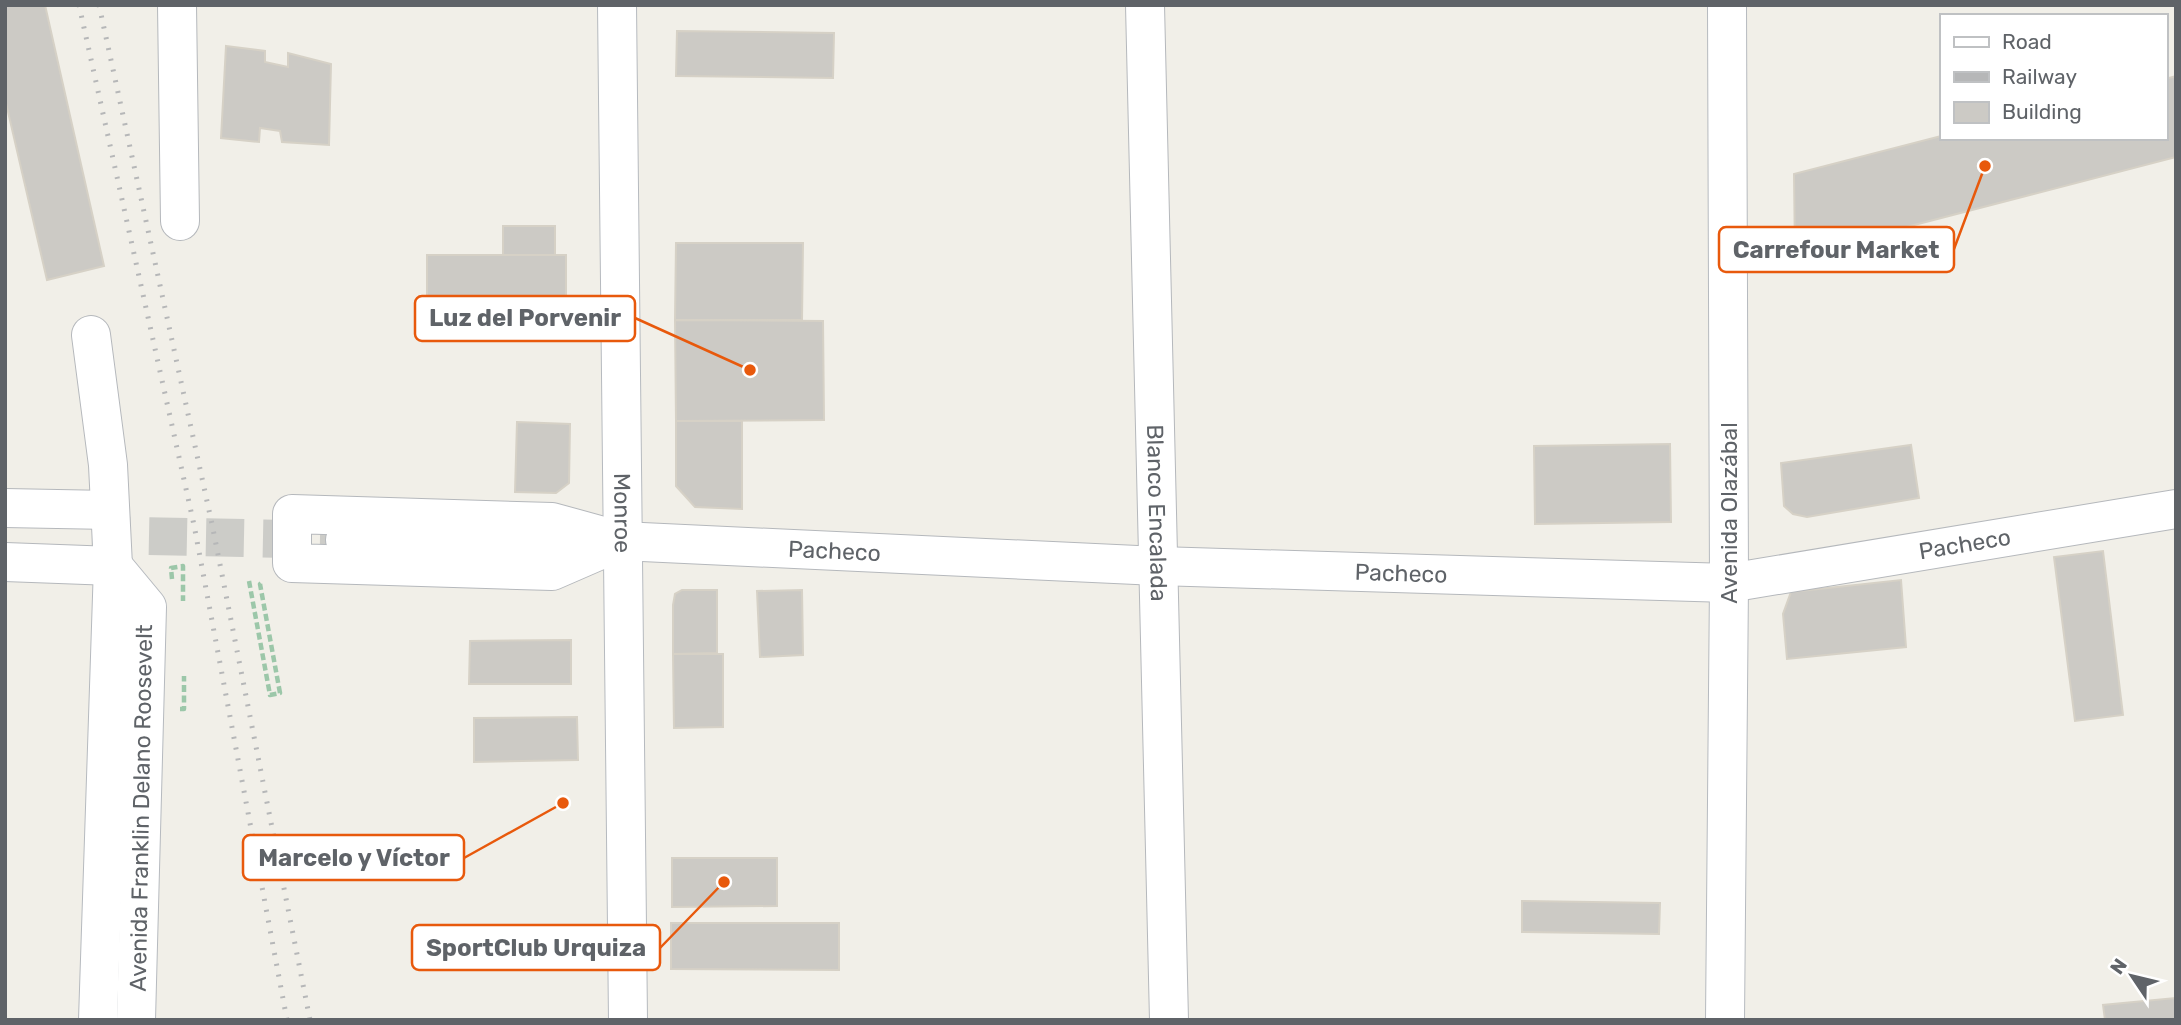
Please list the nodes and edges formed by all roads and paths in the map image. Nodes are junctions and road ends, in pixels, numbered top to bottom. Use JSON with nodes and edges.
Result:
{"nodes":[{"id":1,"x":177,"y":5,"type":"edge"},
{"id":2,"x":617,"y":5,"type":"edge"},
{"id":3,"x":1145,"y":5,"type":"edge"},
{"id":4,"x":1727,"y":5,"type":"edge"},
{"id":5,"x":180,"y":221,"type":"dead end"},
{"id":6,"x":91,"y":335,"type":"dead end"},
{"id":7,"x":5,"y":508,"type":"edge"},
{"id":8,"x":2176,"y":509,"type":"edge"},
{"id":9,"x":101,"y":522,"type":"junction"},
{"id":10,"x":5,"y":533,"type":"edge"},
{"id":11,"x":345,"y":540,"type":"tunnel mouth"},
{"id":12,"x":621,"y":541,"type":"junction"},
{"id":13,"x":5,"y":562,"type":"edge"},
{"id":14,"x":292,"y":563,"type":"joint"},
{"id":15,"x":113,"y":566,"type":"junction"},
{"id":16,"x":183,"y":566,"type":"dead end"},
{"id":17,"x":1158,"y":566,"type":"junction"},
{"id":18,"x":183,"y":583,"type":"dead end"},
{"id":19,"x":1729,"y":583,"type":"junction"},
{"id":20,"x":260,"y":584,"type":"junction"},
{"id":21,"x":99,"y":1020,"type":"edge"},
{"id":22,"x":136,"y":1020,"type":"edge"},
{"id":23,"x":628,"y":1020,"type":"edge"},
{"id":24,"x":1169,"y":1020,"type":"edge"},
{"id":25,"x":1726,"y":1020,"type":"edge"}],
"edges":[{"from":1,"to":5,"type":"street"},
{"from":2,"to":12,"type":"street","name":"Monroe"},
{"from":3,"to":17,"type":"street","name":"Blanco Encalada"},
{"from":4,"to":19,"type":"street","name":"Avenida Olazábal"},
{"from":6,"to":9,"type":"street","name":"Avenida Franklin Delano Roosevelt"},
{"from":7,"to":9,"type":"street"},
{"from":8,"to":19,"type":"street","name":"Pacheco"},
{"from":9,"to":10,"type":"street"},
{"from":9,"to":15,"type":"street","name":"Avenida Franklin Delano Roosevelt"},
{"from":11,"to":12,"type":"street","name":"Pacheco"},
{"from":12,"to":14,"type":"street","name":"Pacheco"},
{"from":12,"to":17,"type":"street","name":"Pacheco"},
{"from":12,"to":23,"type":"street","name":"Monroe"},
{"from":13,"to":15,"type":"street"},
{"from":14,"to":20,"type":"path"},
{"from":15,"to":21,"type":"street","name":"Avenida Franklin Delano Roosevelt"},
{"from":15,"to":22,"type":"street","name":"Avenida Franklin Delano Roosevelt"},
{"from":16,"to":18,"type":"path"},
{"from":17,"to":19,"type":"street","name":"Pacheco"},
{"from":17,"to":24,"type":"street","name":"Blanco Encalada"},
{"from":19,"to":25,"type":"street","name":"Avenida Olazábal"},
{"from":20,"to":20,"type":"path"}]}
